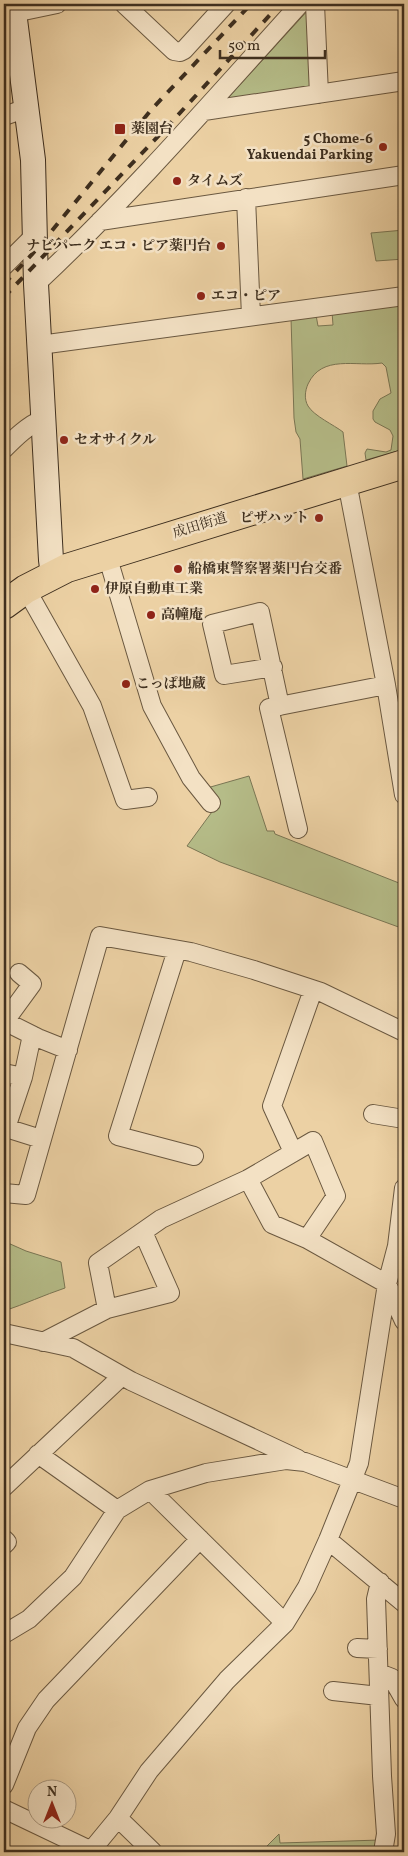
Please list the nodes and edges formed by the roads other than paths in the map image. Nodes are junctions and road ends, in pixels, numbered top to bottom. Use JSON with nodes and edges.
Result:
{"nodes":[{"id":1,"x":57,"y":4,"type":"edge"},
{"id":2,"x":124,"y":4,"type":"edge"},
{"id":3,"x":226,"y":4,"type":"edge"},
{"id":4,"x":300,"y":4,"type":"edge"},
{"id":5,"x":315,"y":4,"type":"edge"},
{"id":6,"x":12,"y":20,"type":"edge"},
{"id":7,"x":404,"y":81,"type":"edge"},
{"id":8,"x":319,"y":94,"type":"junction"},
{"id":9,"x":27,"y":108,"type":"junction"},
{"id":10,"x":204,"y":111,"type":"junction"},
{"id":11,"x":4,"y":116,"type":"edge"},
{"id":12,"x":404,"y":175,"type":"edge"},
{"id":13,"x":246,"y":198,"type":"junction"},
{"id":14,"x":100,"y":221,"type":"junction"},
{"id":15,"x":34,"y":235,"type":"junction"},
{"id":16,"x":4,"y":266,"type":"edge"},
{"id":17,"x":36,"y":284,"type":"junction"},
{"id":18,"x":404,"y":296,"type":"edge"},
{"id":19,"x":251,"y":316,"type":"junction"},
{"id":20,"x":40,"y":345,"type":"junction"},
{"id":21,"x":43,"y":419,"type":"junction"},
{"id":22,"x":4,"y":449,"type":"edge"},
{"id":23,"x":404,"y":464,"type":"edge"},
{"id":24,"x":346,"y":482,"type":"junction"},
{"id":25,"x":107,"y":555,"type":"junction"},
{"id":26,"x":53,"y":575,"type":"junction"},
{"id":27,"x":26,"y":589,"type":"junction"},
{"id":28,"x":4,"y":605,"type":"edge"},
{"id":29,"x":273,"y":667,"type":"dead end"},
{"id":30,"x":386,"y":684,"type":"junction"},
{"id":31,"x":280,"y":706,"type":"junction"},
{"id":32,"x":404,"y":795,"type":"edge"},
{"id":33,"x":148,"y":797,"type":"dead end"},
{"id":34,"x":211,"y":802,"type":"dead end"},
{"id":35,"x":298,"y":830,"type":"dead end"},
{"id":36,"x":177,"y":950,"type":"junction"},
{"id":37,"x":19,"y":973,"type":"dead end"},
{"id":38,"x":313,"y":990,"type":"junction"},
{"id":39,"x":4,"y":1021,"type":"edge"},
{"id":40,"x":404,"y":1032,"type":"edge"},
{"id":41,"x":32,"y":1035,"type":"junction"},
{"id":42,"x":68,"y":1050,"type":"junction"},
{"id":43,"x":4,"y":1072,"type":"edge"},
{"id":44,"x":23,"y":1077,"type":"junction"},
{"id":45,"x":373,"y":1114,"type":"dead end"},
{"id":46,"x":404,"y":1119,"type":"edge"},
{"id":47,"x":41,"y":1139,"type":"junction"},
{"id":48,"x":293,"y":1152,"type":"junction"},
{"id":49,"x":194,"y":1156,"type":"dead end"},
{"id":50,"x":248,"y":1179,"type":"junction"},
{"id":51,"x":404,"y":1188,"type":"edge"},
{"id":52,"x":4,"y":1193,"type":"edge"},
{"id":53,"x":143,"y":1232,"type":"junction"},
{"id":54,"x":307,"y":1240,"type":"junction"},
{"id":55,"x":387,"y":1284,"type":"junction"},
{"id":56,"x":108,"y":1309,"type":"junction"},
{"id":57,"x":404,"y":1321,"type":"edge"},
{"id":58,"x":4,"y":1334,"type":"edge"},
{"id":59,"x":42,"y":1342,"type":"junction"},
{"id":60,"x":122,"y":1376,"type":"junction"},
{"id":61,"x":38,"y":1454,"type":"junction"},
{"id":62,"x":305,"y":1462,"type":"junction"},
{"id":63,"x":352,"y":1479,"type":"junction"},
{"id":64,"x":4,"y":1487,"type":"edge"},
{"id":65,"x":150,"y":1490,"type":"junction"},
{"id":66,"x":404,"y":1499,"type":"edge"},
{"id":67,"x":117,"y":1510,"type":"junction"},
{"id":68,"x":4,"y":1538,"type":"edge"},
{"id":69,"x":200,"y":1539,"type":"junction"},
{"id":70,"x":328,"y":1540,"type":"junction"},
{"id":71,"x":4,"y":1544,"type":"edge"},
{"id":72,"x":380,"y":1582,"type":"junction"},
{"id":73,"x":404,"y":1603,"type":"edge"},
{"id":74,"x":285,"y":1622,"type":"junction"},
{"id":75,"x":4,"y":1634,"type":"edge"},
{"id":76,"x":357,"y":1648,"type":"dead end"},
{"id":77,"x":378,"y":1649,"type":"junction"},
{"id":78,"x":379,"y":1673,"type":"junction"},
{"id":79,"x":333,"y":1691,"type":"dead end"},
{"id":80,"x":379,"y":1696,"type":"junction"},
{"id":81,"x":404,"y":1699,"type":"edge"},
{"id":82,"x":4,"y":1785,"type":"edge"},
{"id":83,"x":4,"y":1809,"type":"edge"},
{"id":84,"x":118,"y":1818,"type":"junction"},
{"id":85,"x":91,"y":1851,"type":"edge"},
{"id":86,"x":153,"y":1852,"type":"edge"},
{"id":87,"x":383,"y":1852,"type":"edge"}],
"edges":[{"from":1,"to":6,"type":"street"},
{"from":2,"to":3,"type":"street"},
{"from":4,"to":10,"type":"street"},
{"from":5,"to":8,"type":"street"},
{"from":6,"to":9,"type":"street"},
{"from":7,"to":8,"type":"street"},
{"from":8,"to":10,"type":"street"},
{"from":9,"to":11,"type":"street"},
{"from":9,"to":15,"type":"street"},
{"from":10,"to":14,"type":"street"},
{"from":12,"to":13,"type":"street"},
{"from":13,"to":14,"type":"street"},
{"from":13,"to":19,"type":"street"},
{"from":14,"to":17,"type":"street"},
{"from":15,"to":16,"type":"street"},
{"from":15,"to":17,"type":"street"},
{"from":17,"to":20,"type":"street"},
{"from":18,"to":19,"type":"street"},
{"from":19,"to":20,"type":"street"},
{"from":20,"to":21,"type":"street"},
{"from":21,"to":22,"type":"street"},
{"from":21,"to":26,"type":"street"},
{"from":23,"to":24,"type":"highway","name":"成田街道"},
{"from":24,"to":25,"type":"highway","name":"成田街道"},
{"from":24,"to":30,"type":"street"},
{"from":25,"to":26,"type":"highway","name":"成田街道"},
{"from":25,"to":34,"type":"street"},
{"from":26,"to":27,"type":"highway","name":"成田街道"},
{"from":27,"to":28,"type":"highway","name":"成田街道"},
{"from":27,"to":33,"type":"street"},
{"from":29,"to":31,"type":"street"},
{"from":30,"to":31,"type":"street"},
{"from":30,"to":32,"type":"street"},
{"from":31,"to":35,"type":"street"},
{"from":36,"to":38,"type":"street"},
{"from":36,"to":42,"type":"street"},
{"from":36,"to":49,"type":"street"},
{"from":37,"to":39,"type":"street"},
{"from":38,"to":40,"type":"street"},
{"from":38,"to":48,"type":"street"},
{"from":39,"to":41,"type":"street"},
{"from":41,"to":42,"type":"street"},
{"from":41,"to":44,"type":"street"},
{"from":42,"to":47,"type":"street"},
{"from":43,"to":44,"type":"street"},
{"from":44,"to":47,"type":"street"},
{"from":45,"to":46,"type":"street"},
{"from":47,"to":52,"type":"street"},
{"from":48,"to":50,"type":"street"},
{"from":48,"to":54,"type":"street"},
{"from":50,"to":53,"type":"street"},
{"from":50,"to":54,"type":"street"},
{"from":51,"to":55,"type":"street"},
{"from":53,"to":56,"type":"street"},
{"from":53,"to":56,"type":"street"},
{"from":54,"to":55,"type":"street"},
{"from":55,"to":57,"type":"street"},
{"from":55,"to":63,"type":"street"},
{"from":56,"to":59,"type":"street"},
{"from":58,"to":59,"type":"street"},
{"from":59,"to":60,"type":"street"},
{"from":60,"to":61,"type":"street"},
{"from":60,"to":62,"type":"street"},
{"from":61,"to":64,"type":"street"},
{"from":61,"to":67,"type":"street"},
{"from":62,"to":63,"type":"street"},
{"from":62,"to":65,"type":"street"},
{"from":63,"to":66,"type":"street"},
{"from":63,"to":70,"type":"street"},
{"from":65,"to":67,"type":"street"},
{"from":65,"to":69,"type":"street"},
{"from":67,"to":75,"type":"street"},
{"from":68,"to":71,"type":"street"},
{"from":69,"to":74,"type":"street"},
{"from":69,"to":82,"type":"street"},
{"from":70,"to":72,"type":"street"},
{"from":70,"to":74,"type":"street"},
{"from":72,"to":73,"type":"street"},
{"from":72,"to":77,"type":"street"},
{"from":74,"to":84,"type":"street"},
{"from":76,"to":77,"type":"street"},
{"from":77,"to":78,"type":"street"},
{"from":78,"to":80,"type":"street"},
{"from":78,"to":81,"type":"street"},
{"from":79,"to":80,"type":"street"},
{"from":80,"to":87,"type":"street"},
{"from":83,"to":85,"type":"street"},
{"from":84,"to":85,"type":"street"},
{"from":84,"to":86,"type":"street"}]}
